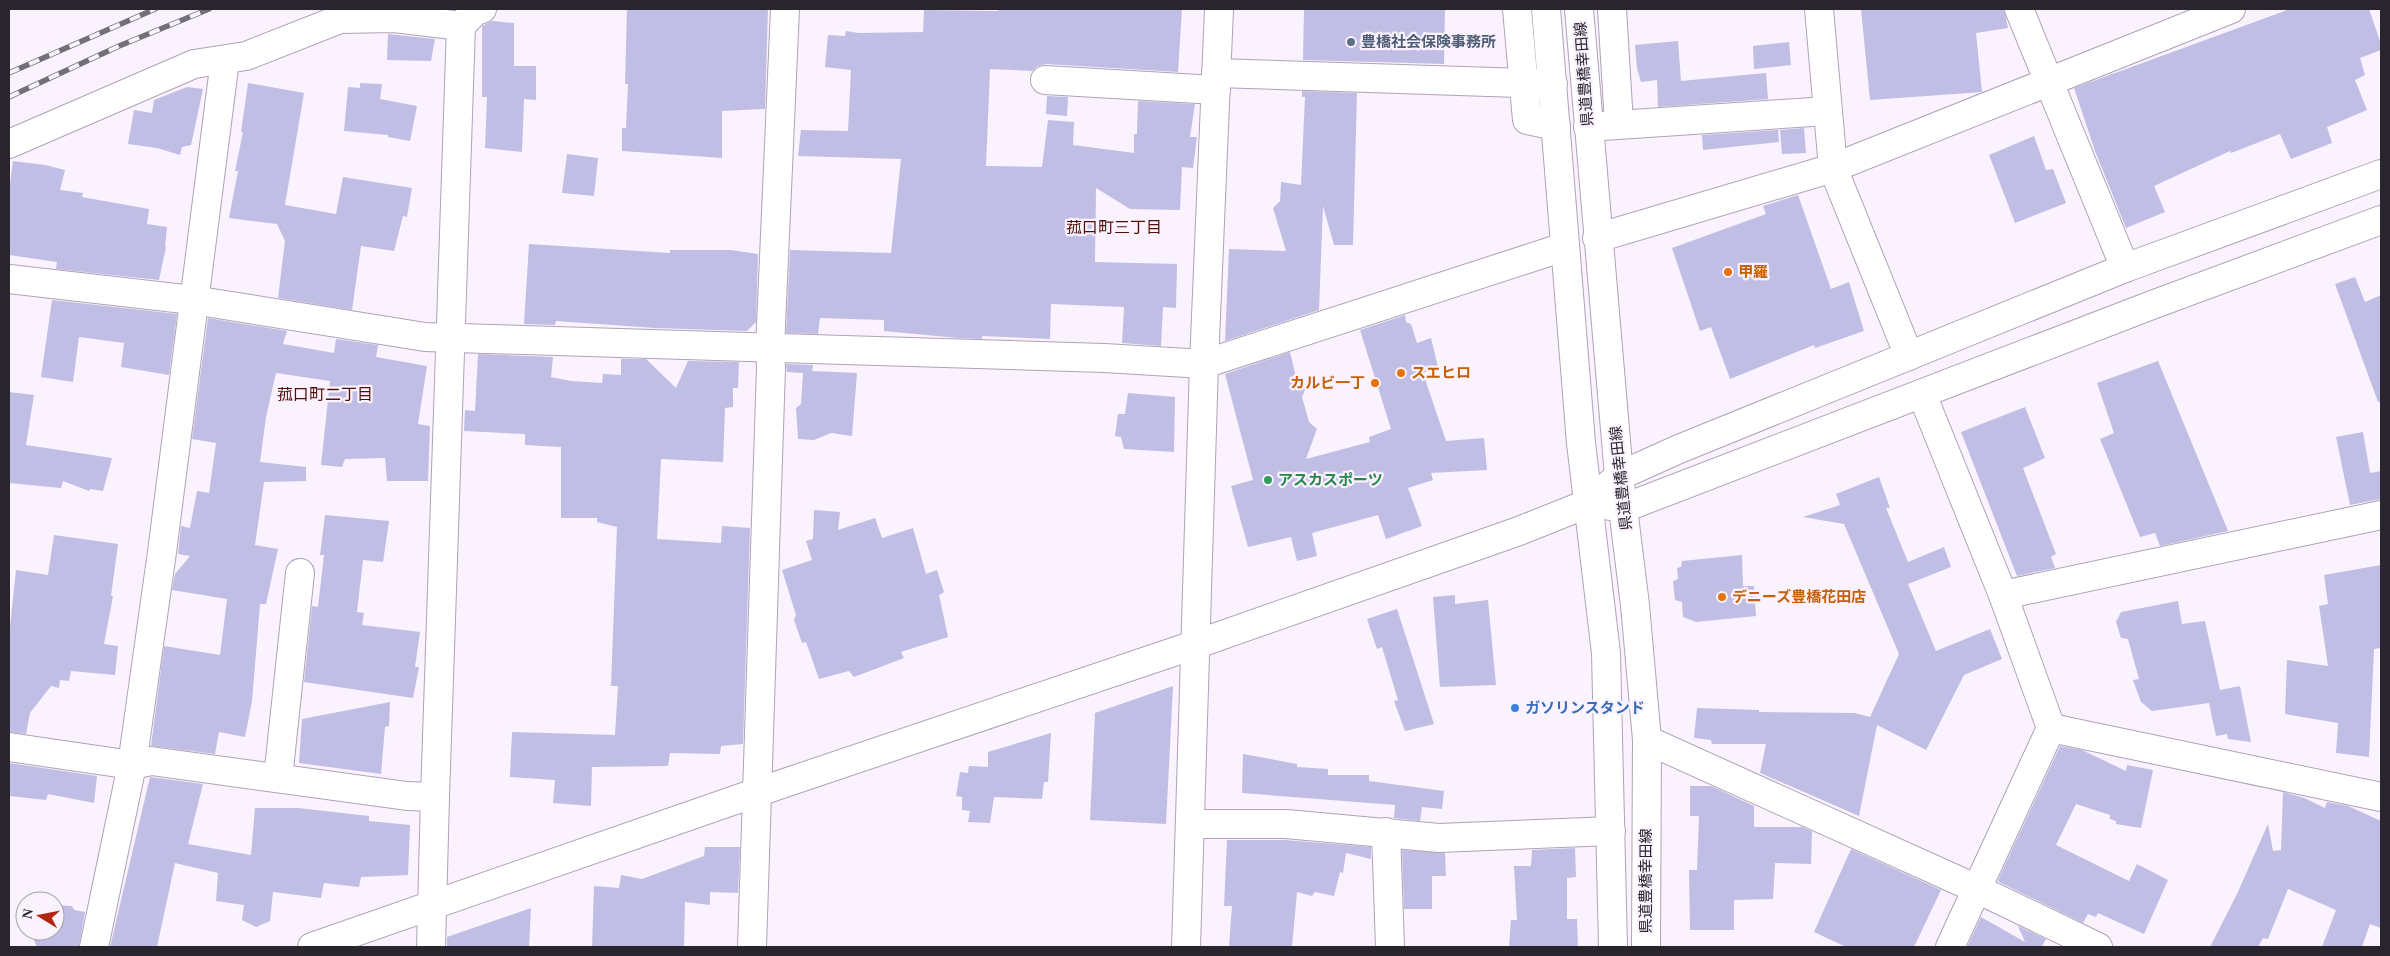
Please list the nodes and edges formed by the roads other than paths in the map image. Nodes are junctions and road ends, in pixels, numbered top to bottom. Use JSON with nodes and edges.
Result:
{"nodes":[{"id":1,"x":482,"y":9,"type":"edge"},
{"id":2,"x":785,"y":9,"type":"edge"},
{"id":3,"x":1219,"y":9,"type":"edge"},
{"id":4,"x":1516,"y":9,"type":"edge"},
{"id":5,"x":1546,"y":9,"type":"edge"},
{"id":6,"x":1579,"y":9,"type":"edge"},
{"id":7,"x":1612,"y":9,"type":"edge"},
{"id":8,"x":1819,"y":9,"type":"edge"},
{"id":9,"x":2019,"y":9,"type":"edge"},
{"id":10,"x":2231,"y":9,"type":"edge"},
{"id":11,"x":461,"y":26,"type":"junction"},
{"id":12,"x":225,"y":60,"type":"junction"},
{"id":13,"x":1044,"y":80,"type":"dead end"},
{"id":14,"x":1216,"y":82,"type":"junction"},
{"id":15,"x":1524,"y":82,"type":"junction"},
{"id":16,"x":2048,"y":82,"type":"junction"},
{"id":17,"x":1552,"y":84,"type":"junction"},
{"id":18,"x":1827,"y":111,"type":"junction"},
{"id":19,"x":1619,"y":124,"type":"junction"},
{"id":20,"x":1556,"y":126,"type":"junction"},
{"id":21,"x":1588,"y":127,"type":"junction"},
{"id":22,"x":9,"y":144,"type":"edge"},
{"id":23,"x":1833,"y":168,"type":"junction"},
{"id":24,"x":2381,"y":174,"type":"edge"},
{"id":25,"x":2381,"y":220,"type":"edge"},
{"id":26,"x":1597,"y":238,"type":"junction"},
{"id":27,"x":1564,"y":247,"type":"junction"},
{"id":28,"x":2125,"y":268,"type":"junction"},
{"id":29,"x":9,"y":279,"type":"edge"},
{"id":30,"x":193,"y":300,"type":"junction"},
{"id":31,"x":450,"y":338,"type":"junction"},
{"id":32,"x":770,"y":348,"type":"junction"},
{"id":33,"x":1910,"y":356,"type":"junction"},
{"id":34,"x":1204,"y":364,"type":"junction"},
{"id":35,"x":1922,"y":394,"type":"junction"},
{"id":36,"x":1619,"y":476,"type":"junction"},
{"id":37,"x":1589,"y":503,"type":"junction"},
{"id":38,"x":1624,"y":508,"type":"junction"},
{"id":39,"x":2381,"y":515,"type":"edge"},
{"id":40,"x":300,"y":573,"type":"dead end"},
{"id":41,"x":2003,"y":595,"type":"junction"},
{"id":42,"x":1197,"y":644,"type":"junction"},
{"id":43,"x":2051,"y":728,"type":"junction"},
{"id":44,"x":1647,"y":740,"type":"junction"},
{"id":45,"x":9,"y":747,"type":"edge"},
{"id":46,"x":132,"y":765,"type":"junction"},
{"id":47,"x":278,"y":778,"type":"junction"},
{"id":48,"x":758,"y":792,"type":"junction"},
{"id":49,"x":434,"y":797,"type":"junction"},
{"id":50,"x":2381,"y":797,"type":"edge"},
{"id":51,"x":1190,"y":824,"type":"junction"},
{"id":52,"x":1611,"y":831,"type":"junction"},
{"id":53,"x":1386,"y":832,"type":"junction"},
{"id":54,"x":1977,"y":889,"type":"junction"},
{"id":55,"x":433,"y":905,"type":"junction"},
{"id":56,"x":94,"y":947,"type":"edge"},
{"id":57,"x":312,"y":947,"type":"edge"},
{"id":58,"x":432,"y":947,"type":"edge"},
{"id":59,"x":752,"y":947,"type":"edge"},
{"id":60,"x":1186,"y":947,"type":"edge"},
{"id":61,"x":1390,"y":947,"type":"edge"},
{"id":62,"x":1613,"y":947,"type":"edge"},
{"id":63,"x":1646,"y":947,"type":"edge"},
{"id":64,"x":1950,"y":947,"type":"edge"},
{"id":65,"x":2098,"y":947,"type":"edge"}],
"edges":[{"from":1,"to":11,"type":"street"},
{"from":2,"to":32,"type":"street"},
{"from":3,"to":14,"type":"street"},
{"from":4,"to":15,"type":"street"},
{"from":5,"to":17,"type":"street"},
{"from":6,"to":21,"type":"street","name":"県道豊橋幸田線"},
{"from":7,"to":19,"type":"street"},
{"from":8,"to":18,"type":"street"},
{"from":9,"to":16,"type":"street"},
{"from":10,"to":16,"type":"street"},
{"from":11,"to":12,"type":"street"},
{"from":11,"to":31,"type":"street"},
{"from":12,"to":22,"type":"street"},
{"from":12,"to":30,"type":"street"},
{"from":13,"to":14,"type":"street"},
{"from":14,"to":15,"type":"street"},
{"from":14,"to":34,"type":"street"},
{"from":15,"to":17,"type":"street"},
{"from":15,"to":20,"type":"street"},
{"from":16,"to":23,"type":"street"},
{"from":16,"to":28,"type":"street"},
{"from":17,"to":20,"type":"street"},
{"from":18,"to":19,"type":"street"},
{"from":18,"to":23,"type":"street"},
{"from":19,"to":21,"type":"street"},
{"from":20,"to":27,"type":"street"},
{"from":21,"to":26,"type":"street","name":"県道豊橋幸田線"},
{"from":23,"to":26,"type":"street"},
{"from":23,"to":33,"type":"street"},
{"from":24,"to":28,"type":"street"},
{"from":25,"to":35,"type":"street"},
{"from":26,"to":36,"type":"street","name":"県道豊橋幸田線"},
{"from":27,"to":34,"type":"street"},
{"from":27,"to":37,"type":"street"},
{"from":28,"to":33,"type":"street"},
{"from":29,"to":30,"type":"street"},
{"from":30,"to":31,"type":"street"},
{"from":30,"to":46,"type":"street"},
{"from":31,"to":32,"type":"street"},
{"from":31,"to":49,"type":"street"},
{"from":32,"to":34,"type":"street"},
{"from":32,"to":48,"type":"street"},
{"from":33,"to":36,"type":"street"},
{"from":34,"to":42,"type":"street"},
{"from":35,"to":38,"type":"street"},
{"from":35,"to":41,"type":"street"},
{"from":36,"to":37,"type":"street"},
{"from":36,"to":38,"type":"street","name":"県道豊橋幸田線"},
{"from":37,"to":38,"type":"street"},
{"from":37,"to":42,"type":"street"},
{"from":37,"to":52,"type":"street"},
{"from":38,"to":44,"type":"street","name":"県道豊橋幸田線"},
{"from":39,"to":41,"type":"street"},
{"from":40,"to":47,"type":"street"},
{"from":41,"to":43,"type":"street"},
{"from":42,"to":48,"type":"street"},
{"from":42,"to":51,"type":"street"},
{"from":43,"to":50,"type":"street"},
{"from":43,"to":54,"type":"street"},
{"from":44,"to":54,"type":"street"},
{"from":44,"to":63,"type":"street","name":"県道豊橋幸田線"},
{"from":45,"to":46,"type":"street"},
{"from":46,"to":47,"type":"street"},
{"from":46,"to":56,"type":"street"},
{"from":47,"to":49,"type":"street"},
{"from":48,"to":55,"type":"street"},
{"from":48,"to":59,"type":"street"},
{"from":49,"to":55,"type":"street"},
{"from":51,"to":53,"type":"street"},
{"from":51,"to":60,"type":"street"},
{"from":52,"to":53,"type":"street"},
{"from":52,"to":62,"type":"street"},
{"from":53,"to":61,"type":"street"},
{"from":54,"to":64,"type":"street"},
{"from":54,"to":65,"type":"street"},
{"from":55,"to":57,"type":"street"},
{"from":55,"to":58,"type":"street"}]}
